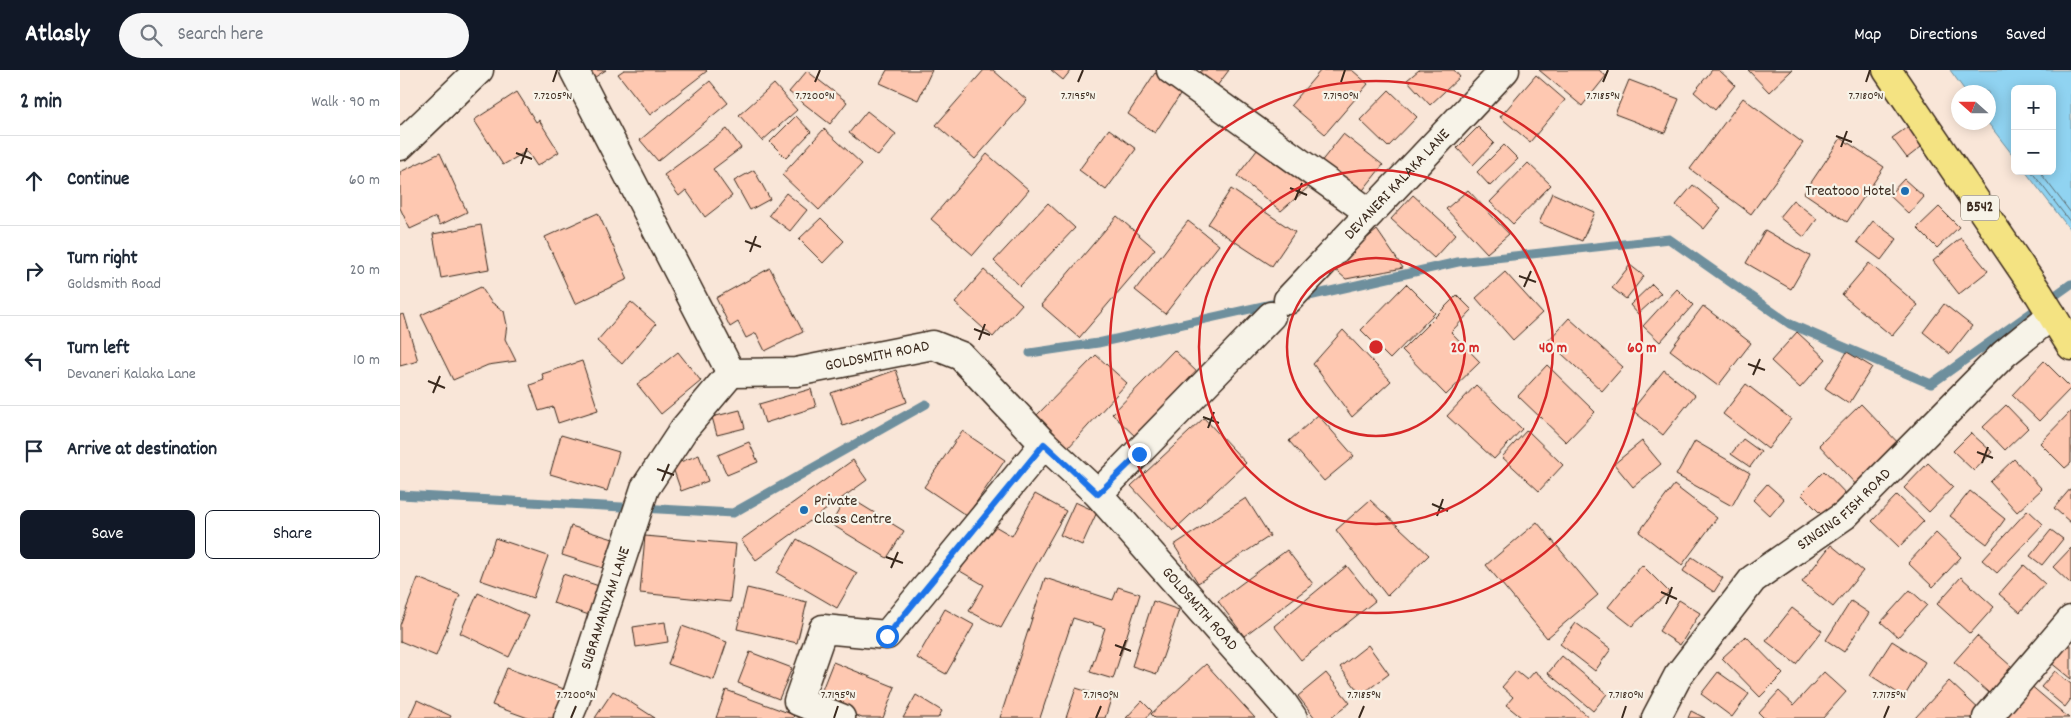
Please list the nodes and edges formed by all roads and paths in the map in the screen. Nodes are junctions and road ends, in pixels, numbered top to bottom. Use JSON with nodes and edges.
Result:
{"nodes":[{"id":1,"x":479,"y":70,"type":"edge"},
{"id":2,"x":574,"y":70,"type":"edge"},
{"id":3,"x":1171,"y":70,"type":"edge"},
{"id":4,"x":1506,"y":70,"type":"edge"},
{"id":5,"x":1888,"y":70,"type":"edge"},
{"id":6,"x":400,"y":146,"type":"edge"},
{"id":7,"x":1370,"y":213,"type":"junction"},
{"id":8,"x":2052,"y":315,"type":"junction"},
{"id":9,"x":2071,"y":346,"type":"edge"},
{"id":10,"x":731,"y":373,"type":"junction"},
{"id":11,"x":1044,"y":444,"type":"junction"},
{"id":12,"x":1098,"y":494,"type":"junction"},
{"id":13,"x":2071,"y":620,"type":"edge"},
{"id":14,"x":1281,"y":713,"type":"edge"},
{"id":15,"x":568,"y":718,"type":"edge"},
{"id":16,"x":841,"y":718,"type":"edge"},
{"id":17,"x":1656,"y":718,"type":"edge"},
{"id":18,"x":1987,"y":718,"type":"edge"}],
"edges":[{"from":1,"to":6,"type":"street"},
{"from":2,"to":10,"type":"street"},
{"from":3,"to":7,"type":"street"},
{"from":4,"to":7,"type":"street","name":"DEVANERI KALAKA LANE"},
{"from":5,"to":8,"type":"main road","number":"B542"},
{"from":7,"to":12,"type":"street","name":"DEVANERI KALAKA LANE"},
{"from":8,"to":9,"type":"main road","number":"B542"},
{"from":8,"to":17,"type":"street","name":"SINGING FISH ROAD"},
{"from":10,"to":11,"type":"street","name":"GOLDSMITH ROAD"},
{"from":10,"to":15,"type":"street","name":"SUBRAMANIYAM LANE"},
{"from":11,"to":12,"type":"street","name":"GOLDSMITH ROAD"},
{"from":11,"to":16,"type":"street"},
{"from":12,"to":14,"type":"street","name":"GOLDSMITH ROAD"},
{"from":13,"to":18,"type":"street"}]}
